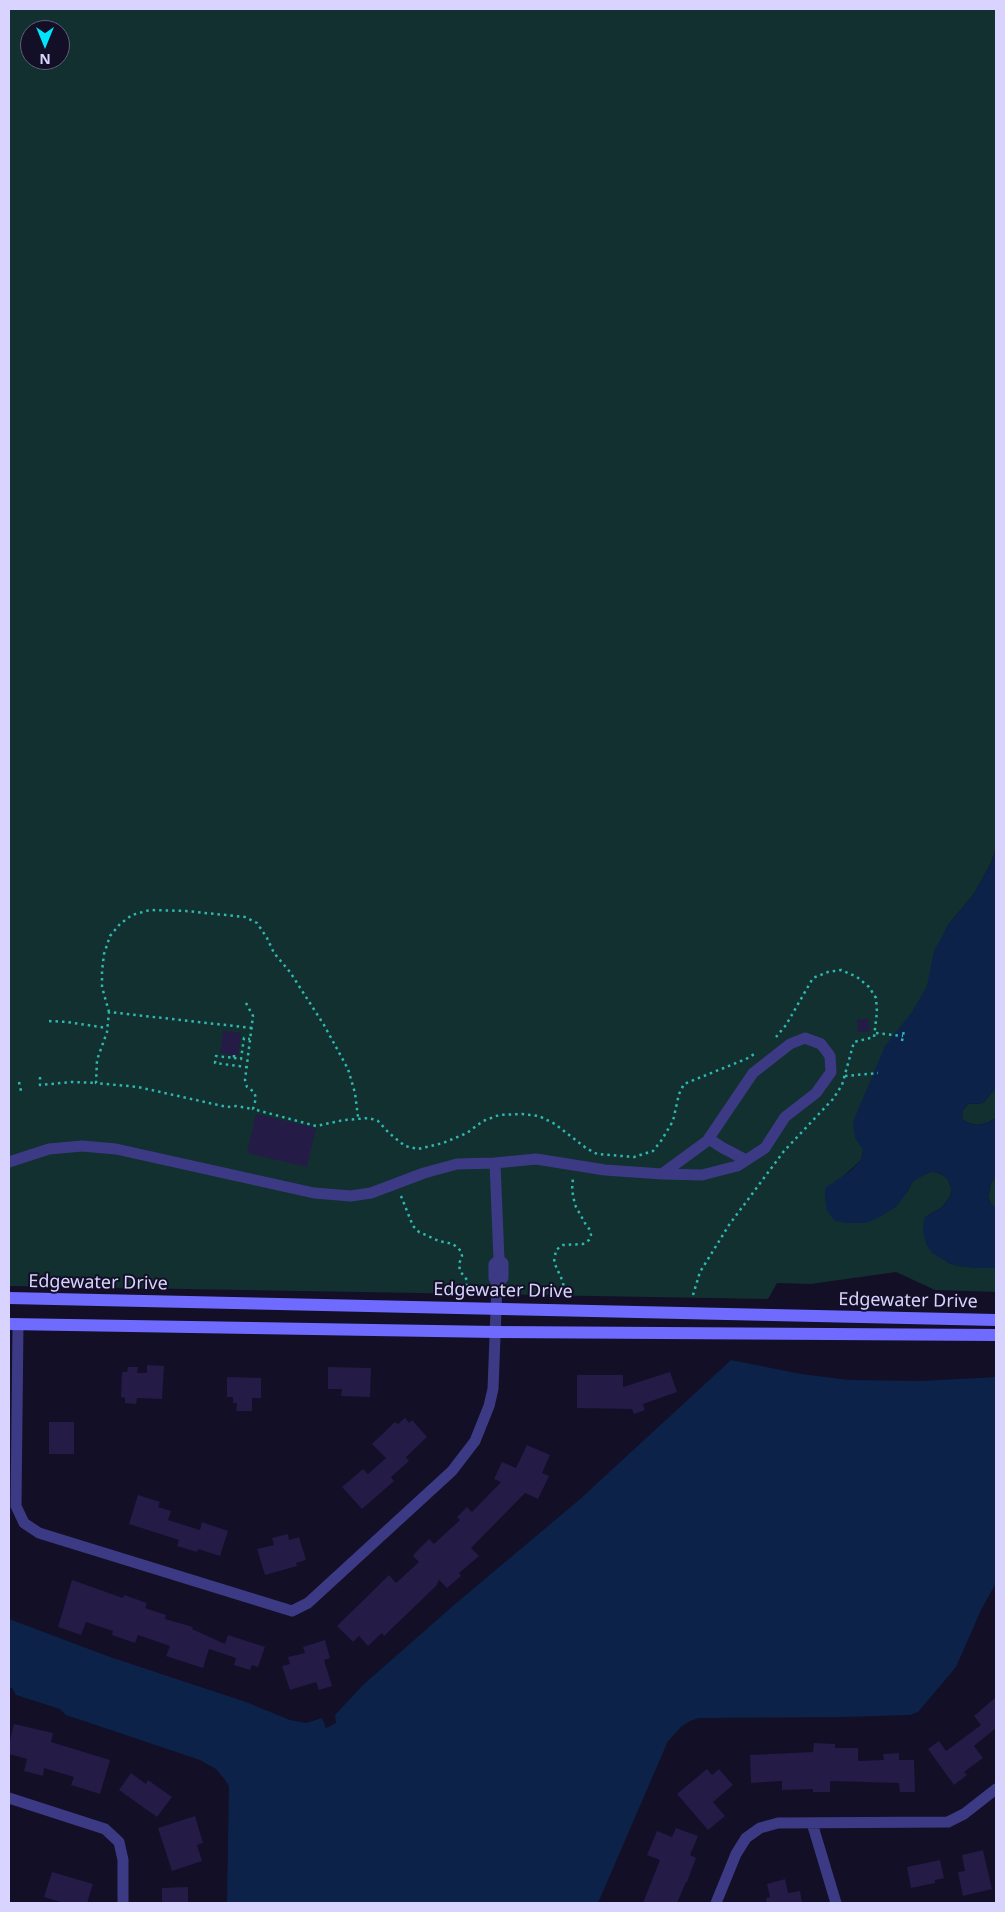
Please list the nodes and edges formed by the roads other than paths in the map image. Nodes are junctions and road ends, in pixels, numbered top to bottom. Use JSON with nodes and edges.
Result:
{"nodes":[{"id":1,"x":709,"y":1139,"type":"junction"},
{"id":2,"x":746,"y":1160,"type":"junction"},
{"id":3,"x":9,"y":1162,"type":"edge"},
{"id":4,"x":495,"y":1163,"type":"junction"},
{"id":5,"x":662,"y":1174,"type":"junction"},
{"id":6,"x":9,"y":1298,"type":"edge"},
{"id":7,"x":496,"y":1309,"type":"junction"},
{"id":8,"x":996,"y":1320,"type":"edge"},
{"id":9,"x":14,"y":1324,"type":"edge"},
{"id":10,"x":495,"y":1332,"type":"junction"},
{"id":11,"x":996,"y":1335,"type":"edge"},
{"id":12,"x":996,"y":1788,"type":"edge"},
{"id":13,"x":9,"y":1798,"type":"edge"},
{"id":14,"x":812,"y":1823,"type":"junction"},
{"id":15,"x":123,"y":1903,"type":"edge"},
{"id":16,"x":716,"y":1903,"type":"edge"},
{"id":17,"x":836,"y":1903,"type":"edge"}],
"edges":[{"from":1,"to":2,"type":"street"},
{"from":1,"to":2,"type":"street"},
{"from":1,"to":5,"type":"street"},
{"from":2,"to":5,"type":"street"},
{"from":3,"to":4,"type":"street"},
{"from":4,"to":5,"type":"street"},
{"from":4,"to":7,"type":"street"},
{"from":6,"to":7,"type":"street","name":"Edgewater Drive"},
{"from":7,"to":8,"type":"street","name":"Edgewater Drive"},
{"from":7,"to":10,"type":"street"},
{"from":9,"to":10,"type":"street","name":"Edgewater Drive"},
{"from":9,"to":10,"type":"street"},
{"from":10,"to":11,"type":"street","name":"Edgewater Drive"},
{"from":12,"to":14,"type":"street"},
{"from":13,"to":15,"type":"street"},
{"from":14,"to":16,"type":"street"},
{"from":14,"to":17,"type":"street"}]}
